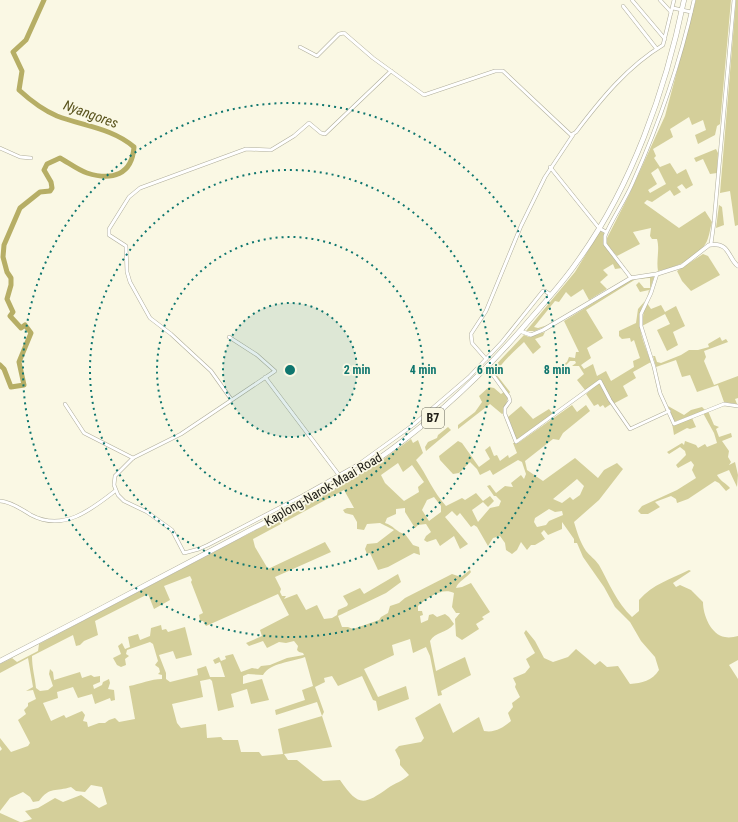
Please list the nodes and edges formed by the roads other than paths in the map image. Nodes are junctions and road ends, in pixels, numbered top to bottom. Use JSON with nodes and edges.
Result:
{"nodes":[{"id":1,"x":632,"y":0,"type":"edge"},
{"id":2,"x":660,"y":0,"type":"edge"},
{"id":3,"x":674,"y":0,"type":"edge"},
{"id":4,"x":684,"y":0,"type":"edge"},
{"id":5,"x":694,"y":0,"type":"edge"},
{"id":6,"x":734,"y":0,"type":"edge"},
{"id":7,"x":623,"y":6,"type":"dead end"},
{"id":8,"x":673,"y":8,"type":"junction"},
{"id":9,"x":682,"y":10,"type":"junction"},
{"id":10,"x":671,"y":12,"type":"junction"},
{"id":11,"x":691,"y":12,"type":"junction"},
{"id":12,"x":665,"y":38,"type":"junction"},
{"id":13,"x":300,"y":47,"type":"dead end"},
{"id":14,"x":656,"y":48,"type":"junction"},
{"id":15,"x":669,"y":62,"type":"junction"},
{"id":16,"x":677,"y":64,"type":"junction"},
{"id":17,"x":391,"y":71,"type":"junction"},
{"id":18,"x":573,"y":135,"type":"junction"},
{"id":19,"x":640,"y":145,"type":"junction"},
{"id":20,"x":0,"y":148,"type":"edge"},
{"id":21,"x":647,"y":148,"type":"junction"},
{"id":22,"x":31,"y":158,"type":"dead end"},
{"id":23,"x":550,"y":166,"type":"junction"},
{"id":24,"x":599,"y":228,"type":"junction"},
{"id":25,"x":606,"y":232,"type":"junction"},
{"id":26,"x":710,"y":244,"type":"junction"},
{"id":27,"x":738,"y":266,"type":"edge"},
{"id":28,"x":657,"y":274,"type":"junction"},
{"id":29,"x":631,"y":278,"type":"junction"},
{"id":30,"x":551,"y":295,"type":"junction"},
{"id":31,"x":520,"y":331,"type":"junction"},
{"id":32,"x":229,"y":337,"type":"dead end"},
{"id":33,"x":486,"y":359,"type":"junction"},
{"id":34,"x":488,"y":368,"type":"junction"},
{"id":35,"x":265,"y":377,"type":"junction"},
{"id":36,"x":231,"y":399,"type":"junction"},
{"id":37,"x":442,"y":401,"type":"junction"},
{"id":38,"x":65,"y":404,"type":"dead end"},
{"id":39,"x":447,"y":406,"type":"junction"},
{"id":40,"x":738,"y":406,"type":"edge"},
{"id":41,"x":669,"y":411,"type":"junction"},
{"id":42,"x":396,"y":437,"type":"junction"},
{"id":43,"x":400,"y":443,"type":"junction"},
{"id":44,"x":133,"y":458,"type":"junction"},
{"id":45,"x":339,"y":475,"type":"junction"},
{"id":46,"x":115,"y":490,"type":"junction"},
{"id":47,"x":0,"y":501,"type":"edge"},
{"id":48,"x":0,"y":661,"type":"edge"}],
"edges":[{"from":1,"to":12,"type":"street"},
{"from":2,"to":10,"type":"street"},
{"from":3,"to":8,"type":"street"},
{"from":4,"to":9,"type":"highway","name":"Kaplong-Narok-Maai Road","number":"B7"},
{"from":5,"to":11,"type":"street"},
{"from":6,"to":26,"type":"street"},
{"from":7,"to":14,"type":"street"},
{"from":8,"to":9,"type":"street"},
{"from":8,"to":10,"type":"street"},
{"from":9,"to":11,"type":"street"},
{"from":9,"to":15,"type":"highway","name":"Kaplong-Narok-Maai Road","number":"B7"},
{"from":10,"to":12,"type":"street"},
{"from":11,"to":16,"type":"street"},
{"from":12,"to":14,"type":"street"},
{"from":13,"to":17,"type":"street"},
{"from":14,"to":18,"type":"street"},
{"from":15,"to":16,"type":"street"},
{"from":15,"to":19,"type":"highway","name":"Kaplong-Narok-Maai Road","number":"B7"},
{"from":16,"to":21,"type":"street"},
{"from":17,"to":18,"type":"street"},
{"from":17,"to":36,"type":"street"},
{"from":18,"to":23,"type":"street"},
{"from":19,"to":21,"type":"street"},
{"from":19,"to":24,"type":"highway","name":"Kaplong-Narok-Maai Road","number":"B7"},
{"from":20,"to":22,"type":"street"},
{"from":21,"to":25,"type":"street"},
{"from":23,"to":24,"type":"street"},
{"from":23,"to":33,"type":"street"},
{"from":24,"to":25,"type":"street"},
{"from":24,"to":30,"type":"highway","name":"Kaplong-Narok-Maai Road","number":"B7"},
{"from":25,"to":29,"type":"street"},
{"from":26,"to":27,"type":"street"},
{"from":26,"to":28,"type":"street"},
{"from":28,"to":29,"type":"street"},
{"from":28,"to":41,"type":"street"},
{"from":29,"to":31,"type":"street"},
{"from":30,"to":31,"type":"highway","name":"Kaplong-Narok-Maai Road","number":"B7"},
{"from":30,"to":33,"type":"street"},
{"from":31,"to":34,"type":"highway","name":"Kaplong-Narok-Maai Road","number":"B7"},
{"from":32,"to":35,"type":"street"},
{"from":33,"to":37,"type":"street"},
{"from":34,"to":39,"type":"highway","name":"Kaplong-Narok-Maai Road","number":"B7"},
{"from":34,"to":41,"type":"street"},
{"from":35,"to":36,"type":"street"},
{"from":35,"to":45,"type":"street"},
{"from":36,"to":44,"type":"street"},
{"from":37,"to":39,"type":"street"},
{"from":37,"to":42,"type":"street"},
{"from":38,"to":44,"type":"street"},
{"from":39,"to":43,"type":"highway","name":"Kaplong-Narok-Maai Road","number":"B7"},
{"from":40,"to":41,"type":"street"},
{"from":42,"to":43,"type":"street"},
{"from":42,"to":45,"type":"street"},
{"from":43,"to":48,"type":"highway","name":"Kaplong-Narok-Maai Road","number":"B7"},
{"from":44,"to":46,"type":"street"},
{"from":45,"to":46,"type":"street"},
{"from":46,"to":47,"type":"street"}]}
